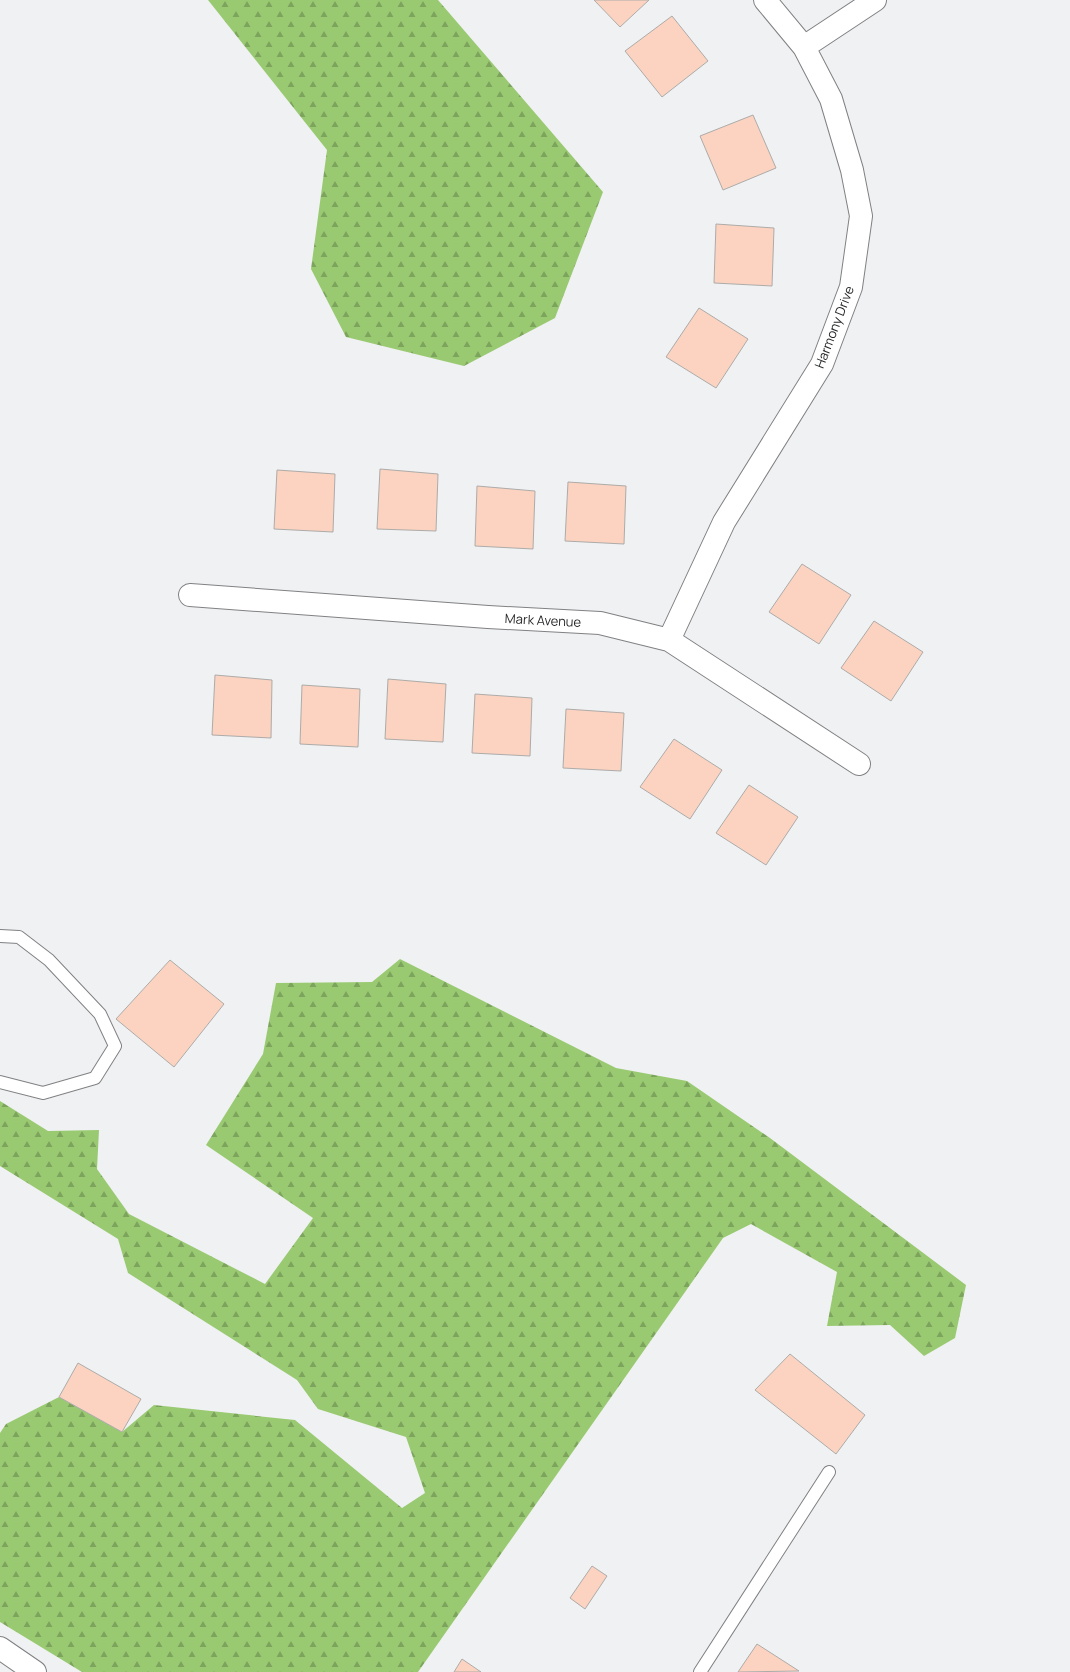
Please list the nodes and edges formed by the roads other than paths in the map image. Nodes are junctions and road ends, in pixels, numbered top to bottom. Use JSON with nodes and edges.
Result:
{"nodes":[{"id":1,"x":765,"y":0,"type":"edge"},
{"id":2,"x":874,"y":0,"type":"edge"},
{"id":3,"x":804,"y":47,"type":"junction"},
{"id":4,"x":190,"y":595,"type":"dead end"},
{"id":5,"x":669,"y":640,"type":"junction"},
{"id":6,"x":858,"y":764,"type":"dead end"},
{"id":7,"x":0,"y":936,"type":"edge"},
{"id":8,"x":0,"y":1082,"type":"edge"},
{"id":9,"x":829,"y":1472,"type":"dead end"},
{"id":10,"x":0,"y":1648,"type":"edge"},
{"id":11,"x":35,"y":1672,"type":"edge"},
{"id":12,"x":700,"y":1672,"type":"edge"}],
"edges":[{"from":1,"to":3,"type":"street","name":"Harmony Drive"},
{"from":2,"to":3,"type":"street"},
{"from":3,"to":5,"type":"street","name":"Harmony Drive"},
{"from":4,"to":5,"type":"street","name":"Mark Avenue"},
{"from":5,"to":6,"type":"street","name":"Mark Avenue"},
{"from":7,"to":8,"type":"lane"},
{"from":9,"to":12,"type":"lane"},
{"from":10,"to":11,"type":"street"}]}
